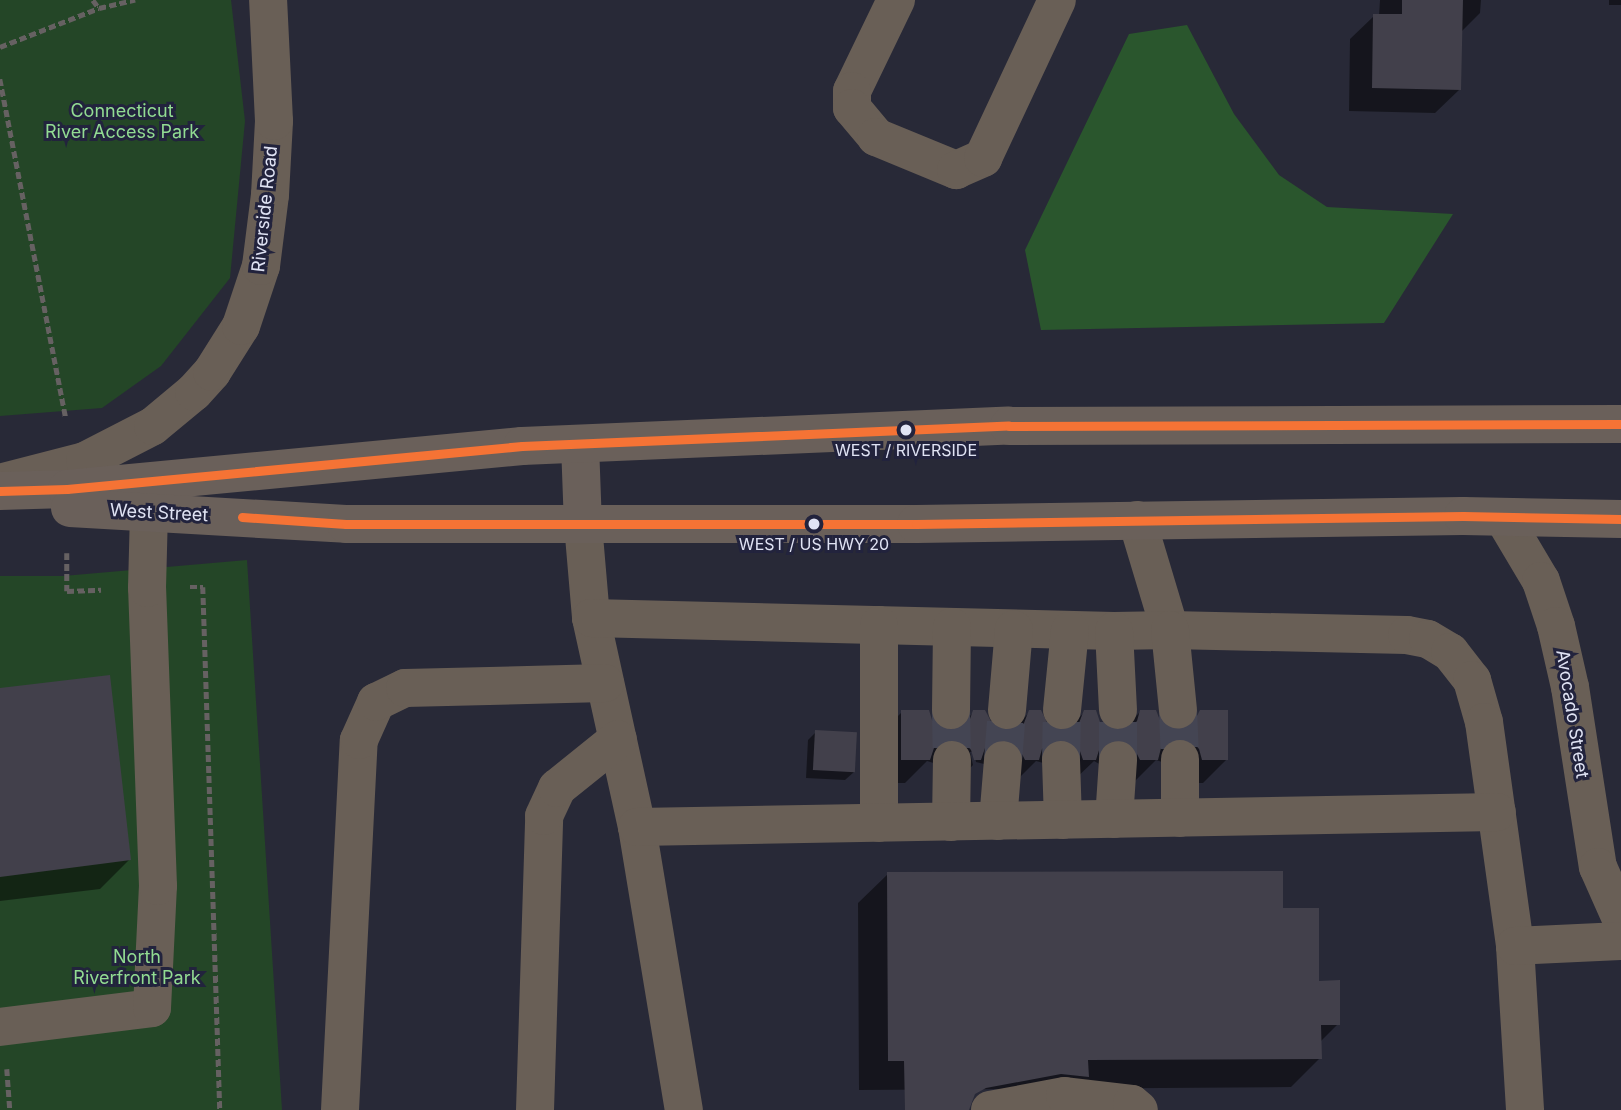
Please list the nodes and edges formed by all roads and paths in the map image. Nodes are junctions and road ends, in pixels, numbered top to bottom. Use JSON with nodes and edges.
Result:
{"nodes":[{"id":1,"x":93,"y":0,"type":"edge"},
{"id":2,"x":135,"y":0,"type":"edge"},
{"id":3,"x":268,"y":0,"type":"edge"},
{"id":4,"x":897,"y":0,"type":"edge"},
{"id":5,"x":1056,"y":0,"type":"edge"},
{"id":6,"x":99,"y":8,"type":"junction"},
{"id":7,"x":0,"y":47,"type":"edge"},
{"id":8,"x":0,"y":79,"type":"edge"},
{"id":9,"x":67,"y":422,"type":"dead end"},
{"id":10,"x":1621,"y":424,"type":"edge"},
{"id":11,"x":580,"y":444,"type":"junction"},
{"id":12,"x":0,"y":483,"type":"edge"},
{"id":13,"x":0,"y":491,"type":"edge"},
{"id":14,"x":0,"y":499,"type":"edge"},
{"id":15,"x":149,"y":513,"type":"junction"},
{"id":16,"x":1503,"y":517,"type":"junction"},
{"id":17,"x":1621,"y":519,"type":"edge"},
{"id":18,"x":1138,"y":520,"type":"junction"},
{"id":19,"x":583,"y":524,"type":"junction"},
{"id":20,"x":591,"y":618,"type":"junction"},
{"id":21,"x":879,"y":625,"type":"junction"},
{"id":22,"x":952,"y":627,"type":"junction"},
{"id":23,"x":1014,"y":629,"type":"junction"},
{"id":24,"x":1070,"y":630,"type":"junction"},
{"id":25,"x":1171,"y":630,"type":"junction"},
{"id":26,"x":1114,"y":631,"type":"junction"},
{"id":27,"x":605,"y":683,"type":"junction"},
{"id":28,"x":951,"y":710,"type":"tunnel mouth"},
{"id":29,"x":1007,"y":710,"type":"tunnel mouth"},
{"id":30,"x":1062,"y":710,"type":"tunnel mouth"},
{"id":31,"x":1118,"y":710,"type":"tunnel mouth"},
{"id":32,"x":1178,"y":710,"type":"tunnel mouth"},
{"id":33,"x":618,"y":739,"type":"junction"},
{"id":34,"x":951,"y":760,"type":"tunnel mouth"},
{"id":35,"x":1003,"y":760,"type":"tunnel mouth"},
{"id":36,"x":1061,"y":760,"type":"tunnel mouth"},
{"id":37,"x":1118,"y":760,"type":"tunnel mouth"},
{"id":38,"x":1180,"y":760,"type":"tunnel mouth"},
{"id":39,"x":1497,"y":812,"type":"junction"},
{"id":40,"x":1180,"y":818,"type":"junction"},
{"id":41,"x":1114,"y":819,"type":"junction"},
{"id":42,"x":1063,"y":820,"type":"junction"},
{"id":43,"x":998,"y":821,"type":"junction"},
{"id":44,"x":951,"y":822,"type":"junction"},
{"id":45,"x":879,"y":823,"type":"junction"},
{"id":46,"x":637,"y":827,"type":"junction"},
{"id":47,"x":1621,"y":919,"type":"edge"},
{"id":48,"x":1621,"y":941,"type":"edge"},
{"id":49,"x":1515,"y":946,"type":"junction"},
{"id":50,"x":0,"y":1027,"type":"edge"},
{"id":51,"x":347,"y":1101,"type":"edge"},
{"id":52,"x":535,"y":1110,"type":"edge"},
{"id":53,"x":684,"y":1110,"type":"edge"},
{"id":54,"x":990,"y":1110,"type":"edge"},
{"id":55,"x":1139,"y":1110,"type":"edge"},
{"id":56,"x":1525,"y":1110,"type":"edge"}],
"edges":[{"from":1,"to":6,"type":"path"},
{"from":2,"to":6,"type":"path"},
{"from":3,"to":12,"type":"street","name":"Riverside Road"},
{"from":4,"to":5,"type":"street"},
{"from":6,"to":7,"type":"path"},
{"from":8,"to":9,"type":"path"},
{"from":10,"to":11,"type":"main road","name":"West Street"},
{"from":11,"to":13,"type":"main road","name":"West Street"},
{"from":11,"to":19,"type":"main road"},
{"from":14,"to":15,"type":"main road","name":"West Street"},
{"from":15,"to":19,"type":"main road","name":"West Street"},
{"from":15,"to":50,"type":"street"},
{"from":16,"to":17,"type":"main road","name":"West Street"},
{"from":16,"to":18,"type":"main road","name":"West Street"},
{"from":16,"to":47,"type":"street","name":"Avocado Street"},
{"from":18,"to":19,"type":"main road","name":"West Street"},
{"from":18,"to":25,"type":"street"},
{"from":19,"to":20,"type":"street"},
{"from":20,"to":21,"type":"street"},
{"from":20,"to":27,"type":"street"},
{"from":21,"to":22,"type":"street"},
{"from":21,"to":45,"type":"street"},
{"from":22,"to":23,"type":"street"},
{"from":22,"to":28,"type":"street"},
{"from":23,"to":24,"type":"street"},
{"from":23,"to":29,"type":"street"},
{"from":24,"to":26,"type":"street"},
{"from":24,"to":30,"type":"street"},
{"from":25,"to":26,"type":"street"},
{"from":25,"to":32,"type":"street"},
{"from":25,"to":39,"type":"street"},
{"from":26,"to":31,"type":"street"},
{"from":27,"to":33,"type":"street"},
{"from":27,"to":51,"type":"street"},
{"from":33,"to":46,"type":"street"},
{"from":33,"to":52,"type":"street"},
{"from":34,"to":44,"type":"street"},
{"from":35,"to":43,"type":"street"},
{"from":36,"to":42,"type":"street"},
{"from":37,"to":41,"type":"street"},
{"from":38,"to":40,"type":"street"},
{"from":39,"to":40,"type":"street"},
{"from":39,"to":49,"type":"street"},
{"from":40,"to":41,"type":"street"},
{"from":41,"to":42,"type":"street"},
{"from":42,"to":43,"type":"street"},
{"from":43,"to":44,"type":"street"},
{"from":44,"to":45,"type":"street"},
{"from":45,"to":46,"type":"street"},
{"from":46,"to":53,"type":"street"},
{"from":48,"to":49,"type":"street"},
{"from":49,"to":56,"type":"street"},
{"from":54,"to":55,"type":"street"}]}
